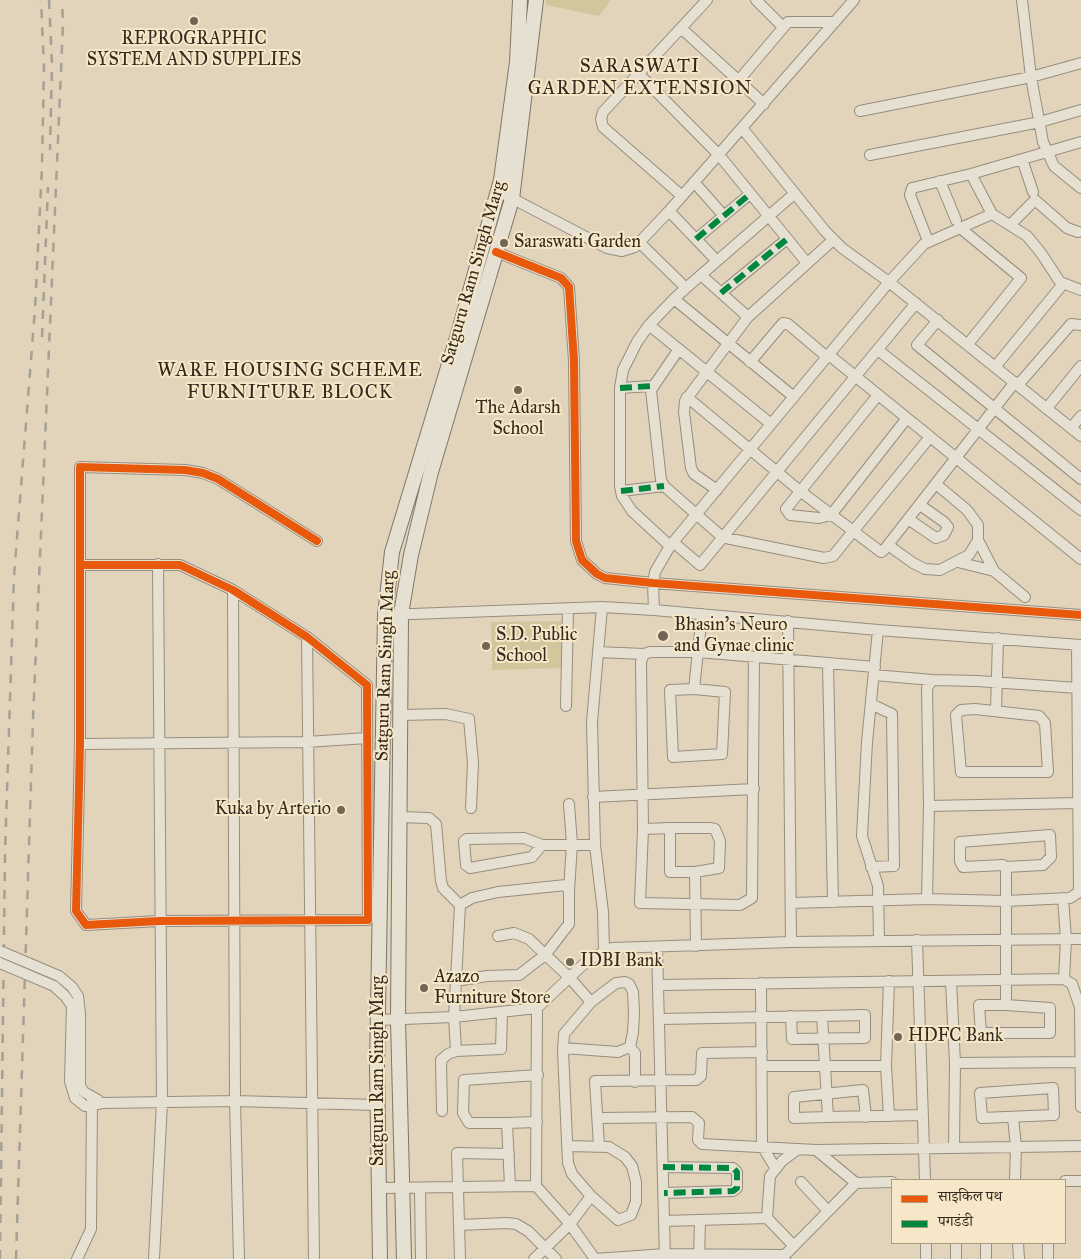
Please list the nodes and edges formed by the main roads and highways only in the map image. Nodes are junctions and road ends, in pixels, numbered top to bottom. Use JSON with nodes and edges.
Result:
{"nodes":[{"id":1,"x":520,"y":0,"type":"edge"},
{"id":2,"x":536,"y":0,"type":"edge"},
{"id":3,"x":380,"y":1259,"type":"edge"},
{"id":4,"x":404,"y":1259,"type":"edge"}],
"edges":[{"from":1,"to":3,"type":"main road","name":"Satguru Ram Singh Marg"},
{"from":2,"to":4,"type":"main road","name":"Satguru Ram Singh Marg"}]}
